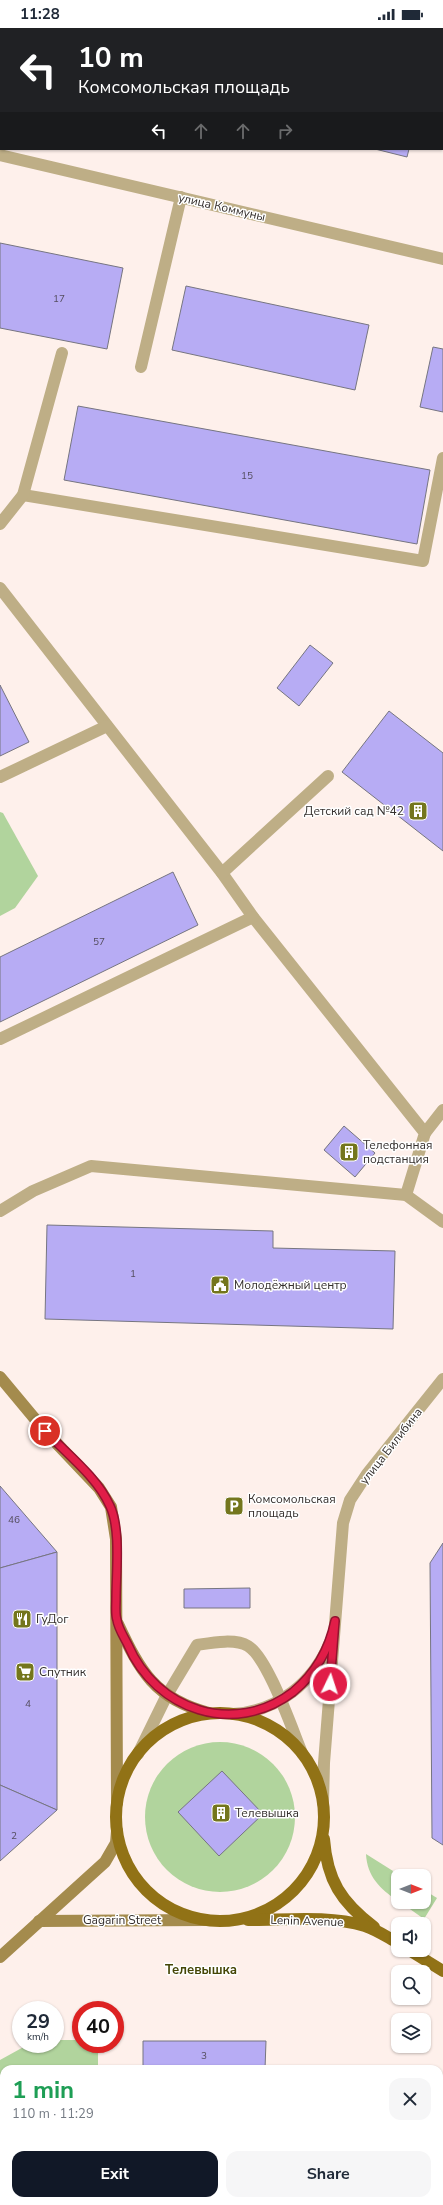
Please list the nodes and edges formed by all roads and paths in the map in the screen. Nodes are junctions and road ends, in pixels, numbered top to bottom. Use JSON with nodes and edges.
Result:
{"nodes":[{"id":1,"x":0,"y":155,"type":"edge"},
{"id":2,"x":181,"y":197,"type":"junction"},
{"id":3,"x":443,"y":259,"type":"edge"},
{"id":4,"x":62,"y":353,"type":"dead end"},
{"id":5,"x":141,"y":367,"type":"dead end"},
{"id":6,"x":443,"y":458,"type":"edge"},
{"id":7,"x":23,"y":495,"type":"junction"},
{"id":8,"x":0,"y":524,"type":"edge"},
{"id":9,"x":0,"y":588,"type":"edge"},
{"id":10,"x":107,"y":726,"type":"junction"},
{"id":11,"x":328,"y":776,"type":"dead end"},
{"id":12,"x":0,"y":777,"type":"edge"},
{"id":13,"x":222,"y":873,"type":"junction"},
{"id":14,"x":253,"y":917,"type":"junction"},
{"id":15,"x":0,"y":1039,"type":"edge"},
{"id":16,"x":443,"y":1110,"type":"edge"},
{"id":17,"x":424,"y":1133,"type":"junction"},
{"id":18,"x":406,"y":1196,"type":"junction"},
{"id":19,"x":0,"y":1212,"type":"edge"},
{"id":20,"x":443,"y":1222,"type":"edge"},
{"id":21,"x":0,"y":1377,"type":"edge"},
{"id":22,"x":443,"y":1379,"type":"edge"},
{"id":23,"x":117,"y":1620,"type":"junction"},
{"id":24,"x":335,"y":1621,"type":"junction"},
{"id":25,"x":167,"y":1695,"type":"junction"},
{"id":26,"x":281,"y":1701,"type":"junction"},
{"id":27,"x":209,"y":1713,"type":"junction"},
{"id":28,"x":233,"y":1714,"type":"junction"},
{"id":29,"x":302,"y":1753,"type":"junction"},
{"id":30,"x":138,"y":1754,"type":"junction"},
{"id":31,"x":323,"y":1803,"type":"junction"},
{"id":32,"x":117,"y":1804,"type":"junction"},
{"id":33,"x":323,"y":1830,"type":"junction"},
{"id":34,"x":117,"y":1831,"type":"junction"},
{"id":35,"x":205,"y":1920,"type":"junction"},
{"id":36,"x":235,"y":1920,"type":"junction"},
{"id":37,"x":39,"y":1921,"type":"junction"},
{"id":38,"x":386,"y":1936,"type":"junction"},
{"id":39,"x":391,"y":1939,"type":"edge"},
{"id":40,"x":0,"y":1957,"type":"edge"},
{"id":41,"x":420,"y":1957,"type":"edge"},
{"id":42,"x":443,"y":1971,"type":"edge"}],
"edges":[{"from":1,"to":2,"type":"street","name":"улица Коммуны"},
{"from":2,"to":3,"type":"street","name":"улица Коммуны"},
{"from":2,"to":5,"type":"street"},
{"from":4,"to":7,"type":"street"},
{"from":6,"to":7,"type":"street"},
{"from":7,"to":8,"type":"street"},
{"from":9,"to":10,"type":"street"},
{"from":10,"to":12,"type":"street"},
{"from":10,"to":13,"type":"street"},
{"from":11,"to":13,"type":"street"},
{"from":13,"to":14,"type":"street"},
{"from":14,"to":15,"type":"street"},
{"from":14,"to":17,"type":"street"},
{"from":16,"to":17,"type":"street"},
{"from":17,"to":18,"type":"street"},
{"from":18,"to":19,"type":"street"},
{"from":18,"to":20,"type":"street"},
{"from":21,"to":23,"type":"main road"},
{"from":22,"to":24,"type":"street","name":"улица Билибина"},
{"from":23,"to":25,"type":"main road"},
{"from":23,"to":32,"type":"main road"},
{"from":24,"to":26,"type":"street"},
{"from":24,"to":31,"type":"street","name":"улица Билибина"},
{"from":25,"to":26,"type":"street"},
{"from":25,"to":27,"type":"main road"},
{"from":25,"to":30,"type":"street"},
{"from":26,"to":28,"type":"street"},
{"from":26,"to":29,"type":"street"},
{"from":27,"to":28,"type":"main road"},
{"from":27,"to":30,"type":"main road"},
{"from":28,"to":29,"type":"main road"},
{"from":29,"to":31,"type":"main road"},
{"from":30,"to":32,"type":"main road"},
{"from":31,"to":33,"type":"main road"},
{"from":32,"to":34,"type":"main road"},
{"from":33,"to":36,"type":"main road"},
{"from":33,"to":38,"type":"main road"},
{"from":34,"to":35,"type":"main road"},
{"from":34,"to":37,"type":"main road"},
{"from":35,"to":36,"type":"main road"},
{"from":35,"to":37,"type":"main road","name":"Gagarin Street"},
{"from":36,"to":38,"type":"main road","name":"Lenin Avenue"},
{"from":37,"to":40,"type":"main road"},
{"from":38,"to":39,"type":"main road","name":"Lenin Avenue"},
{"from":41,"to":42,"type":"main road"}]}
